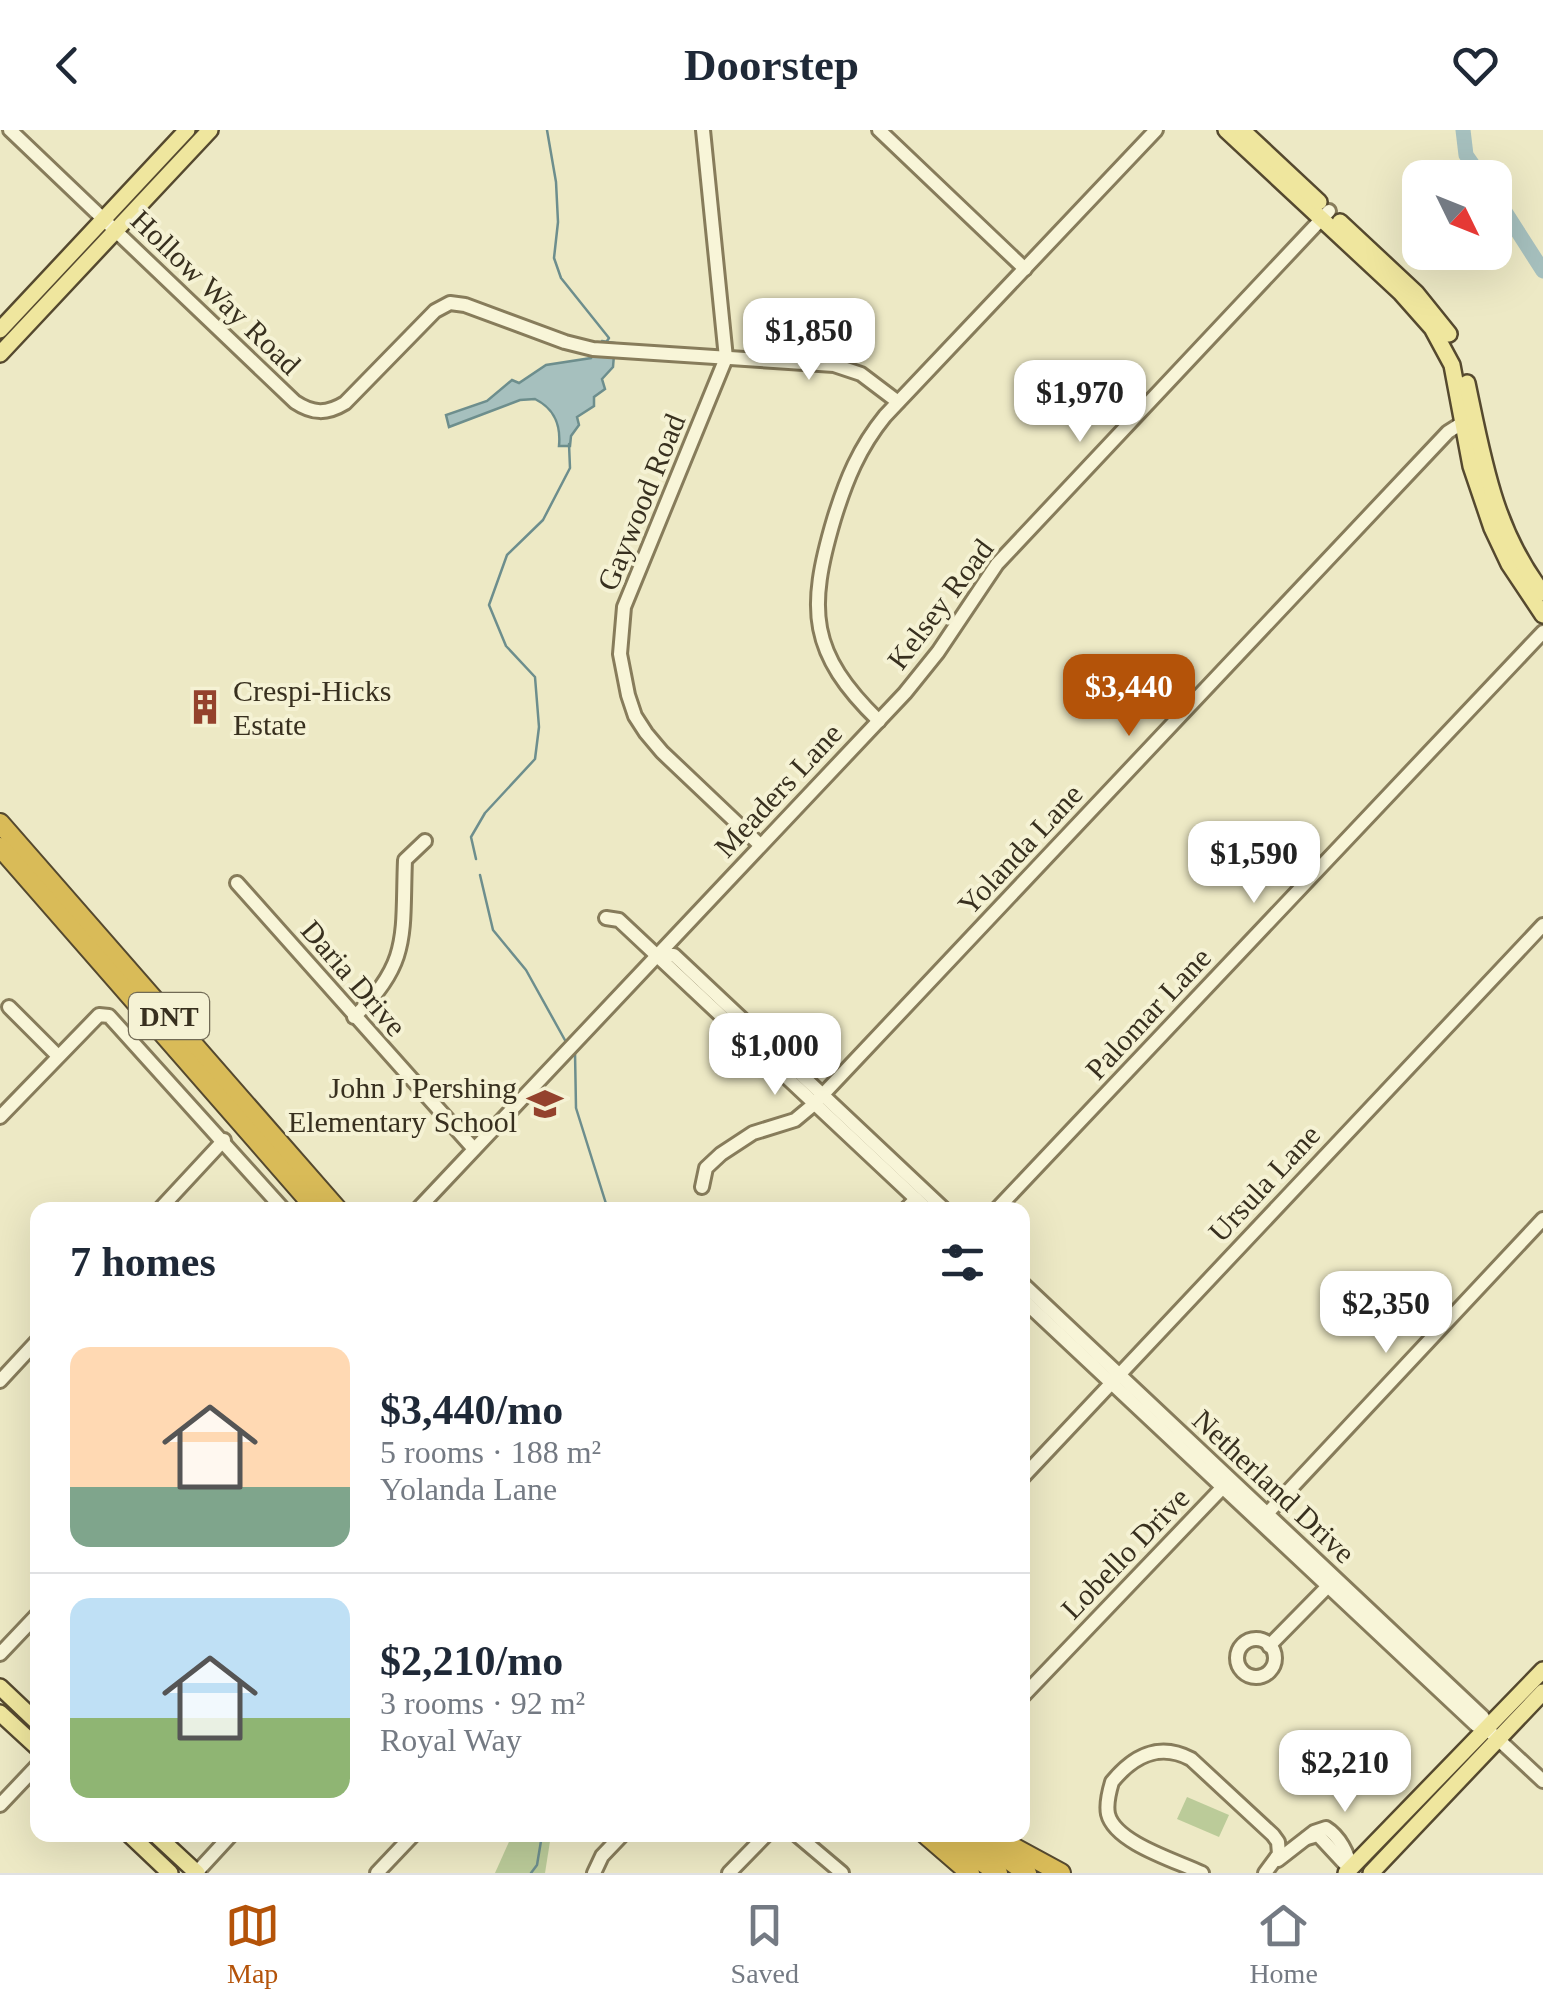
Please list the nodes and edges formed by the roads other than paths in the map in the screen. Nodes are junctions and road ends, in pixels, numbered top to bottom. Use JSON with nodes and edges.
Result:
{"nodes":[{"id":1,"x":10,"y":130,"type":"edge"},
{"id":2,"x":186,"y":130,"type":"edge"},
{"id":3,"x":210,"y":130,"type":"edge"},
{"id":4,"x":703,"y":130,"type":"edge"},
{"id":5,"x":880,"y":130,"type":"edge"},
{"id":6,"x":1156,"y":130,"type":"edge"},
{"id":7,"x":1226,"y":130,"type":"edge"},
{"id":8,"x":1242,"y":130,"type":"edge"},
{"id":9,"x":1325,"y":215,"type":"junction"},
{"id":10,"x":108,"y":225,"type":"junction"},
{"id":11,"x":1025,"y":269,"type":"junction"},
{"id":12,"x":0,"y":330,"type":"edge"},
{"id":13,"x":0,"y":354,"type":"edge"},
{"id":14,"x":726,"y":358,"type":"junction"},
{"id":15,"x":898,"y":402,"type":"junction"},
{"id":16,"x":1469,"y":420,"type":"junction"},
{"id":17,"x":1497,"y":526,"type":"junction"},
{"id":18,"x":1543,"y":593,"type":"edge"},
{"id":19,"x":1543,"y":615,"type":"edge"},
{"id":20,"x":1543,"y":632,"type":"edge"},
{"id":21,"x":879,"y":720,"type":"junction"},
{"id":22,"x":0,"y":823,"type":"edge"},
{"id":23,"x":425,"y":841,"type":"dead end"},
{"id":24,"x":760,"y":846,"type":"junction"},
{"id":25,"x":0,"y":847,"type":"edge"},
{"id":26,"x":238,"y":882,"type":"dead end"},
{"id":27,"x":606,"y":918,"type":"dead end"},
{"id":28,"x":1543,"y":924,"type":"edge"},
{"id":29,"x":656,"y":955,"type":"junction"},
{"id":30,"x":9,"y":1007,"type":"dead end"},
{"id":31,"x":354,"y":1017,"type":"junction"},
{"id":32,"x":58,"y":1056,"type":"junction"},
{"id":33,"x":818,"y":1100,"type":"junction"},
{"id":34,"x":0,"y":1117,"type":"edge"},
{"id":35,"x":224,"y":1140,"type":"junction"},
{"id":36,"x":474,"y":1148,"type":"junction"},
{"id":37,"x":702,"y":1187,"type":"dead end"},
{"id":38,"x":916,"y":1198,"type":"junction"},
{"id":39,"x":166,"y":1202,"type":"edge"},
{"id":40,"x":277,"y":1202,"type":"edge"},
{"id":41,"x":310,"y":1202,"type":"edge"},
{"id":42,"x":331,"y":1202,"type":"edge"},
{"id":43,"x":424,"y":1202,"type":"edge"},
{"id":44,"x":912,"y":1202,"type":"edge"},
{"id":45,"x":920,"y":1202,"type":"edge"},
{"id":46,"x":936,"y":1202,"type":"edge"},
{"id":47,"x":1004,"y":1202,"type":"edge"},
{"id":48,"x":1543,"y":1219,"type":"edge"},
{"id":49,"x":1030,"y":1294,"type":"edge"},
{"id":50,"x":1030,"y":1304,"type":"edge"},
{"id":51,"x":1041,"y":1309,"type":"junction"},
{"id":52,"x":30,"y":1349,"type":"edge"},
{"id":53,"x":1115,"y":1378,"type":"junction"},
{"id":54,"x":0,"y":1381,"type":"edge"},
{"id":55,"x":1189,"y":1448,"type":"junction"},
{"id":56,"x":1030,"y":1469,"type":"edge"},
{"id":57,"x":1223,"y":1487,"type":"junction"},
{"id":58,"x":1263,"y":1518,"type":"junction"},
{"id":59,"x":1332,"y":1582,"type":"junction"},
{"id":60,"x":30,"y":1622,"type":"edge"},
{"id":61,"x":1270,"y":1646,"type":"dead end"},
{"id":62,"x":0,"y":1654,"type":"edge"},
{"id":63,"x":1543,"y":1670,"type":"edge"},
{"id":64,"x":0,"y":1687,"type":"edge"},
{"id":65,"x":1030,"y":1689,"type":"edge"},
{"id":66,"x":1543,"y":1692,"type":"edge"},
{"id":67,"x":0,"y":1713,"type":"edge"},
{"id":68,"x":30,"y":1715,"type":"edge"},
{"id":69,"x":1485,"y":1727,"type":"junction"},
{"id":70,"x":1498,"y":1740,"type":"junction"},
{"id":71,"x":30,"y":1741,"type":"edge"},
{"id":72,"x":30,"y":1773,"type":"edge"},
{"id":73,"x":1543,"y":1781,"type":"edge"},
{"id":74,"x":1418,"y":1796,"type":"junction"},
{"id":75,"x":0,"y":1805,"type":"edge"},
{"id":76,"x":1430,"y":1810,"type":"junction"},
{"id":77,"x":138,"y":1842,"type":"edge"},
{"id":78,"x":164,"y":1842,"type":"edge"},
{"id":79,"x":225,"y":1842,"type":"edge"},
{"id":80,"x":406,"y":1842,"type":"edge"},
{"id":81,"x":615,"y":1842,"type":"edge"},
{"id":82,"x":759,"y":1842,"type":"edge"},
{"id":83,"x":805,"y":1842,"type":"edge"},
{"id":84,"x":934,"y":1842,"type":"edge"},
{"id":85,"x":953,"y":1842,"type":"edge"},
{"id":86,"x":984,"y":1842,"type":"edge"},
{"id":87,"x":1005,"y":1842,"type":"edge"},
{"id":88,"x":183,"y":1860,"type":"junction"},
{"id":89,"x":1277,"y":1861,"type":"junction"},
{"id":90,"x":1350,"y":1871,"type":"edge"},
{"id":91,"x":171,"y":1873,"type":"edge"},
{"id":92,"x":196,"y":1873,"type":"edge"},
{"id":93,"x":377,"y":1873,"type":"edge"},
{"id":94,"x":594,"y":1873,"type":"edge"},
{"id":95,"x":729,"y":1873,"type":"edge"},
{"id":96,"x":842,"y":1873,"type":"edge"},
{"id":97,"x":970,"y":1873,"type":"edge"},
{"id":98,"x":998,"y":1873,"type":"edge"},
{"id":99,"x":1027,"y":1873,"type":"edge"},
{"id":100,"x":1061,"y":1873,"type":"edge"},
{"id":101,"x":1202,"y":1873,"type":"edge"},
{"id":102,"x":1265,"y":1873,"type":"edge"},
{"id":103,"x":1372,"y":1873,"type":"edge"}],
"edges":[{"from":1,"to":10,"type":"street","name":"Hollow Way Road"},
{"from":2,"to":10,"type":"main road"},
{"from":3,"to":10,"type":"main road"},
{"from":4,"to":14,"type":"street","name":"Gaywood Road"},
{"from":5,"to":11,"type":"street"},
{"from":6,"to":11,"type":"street","name":"Meaders Lane"},
{"from":7,"to":9,"type":"main road"},
{"from":8,"to":9,"type":"main road"},
{"from":9,"to":16,"type":"main road"},
{"from":9,"to":21,"type":"street","name":"Kelsey Road"},
{"from":10,"to":12,"type":"main road"},
{"from":10,"to":13,"type":"main road"},
{"from":10,"to":14,"type":"street","name":"Hollow Way Road"},
{"from":11,"to":15,"type":"street","name":"Meaders Lane"},
{"from":14,"to":15,"type":"street","name":"Hollow Way Road"},
{"from":14,"to":24,"type":"street","name":"Gaywood Road"},
{"from":15,"to":21,"type":"street","name":"Meaders Lane"},
{"from":16,"to":17,"type":"main road"},
{"from":16,"to":33,"type":"street","name":"Yolanda Lane"},
{"from":17,"to":18,"type":"main road"},
{"from":17,"to":19,"type":"main road"},
{"from":20,"to":47,"type":"street","name":"Palomar Lane"},
{"from":21,"to":24,"type":"street","name":"Meaders Lane"},
{"from":22,"to":42,"type":"highway","number":"DNT"},
{"from":23,"to":31,"type":"street"},
{"from":24,"to":29,"type":"street","name":"Meaders Lane"},
{"from":25,"to":41,"type":"highway","number":"DNT"},
{"from":26,"to":31,"type":"street","name":"Daria Drive"},
{"from":27,"to":29,"type":"street"},
{"from":28,"to":53,"type":"street","name":"Ursula Lane"},
{"from":29,"to":33,"type":"street"},
{"from":29,"to":36,"type":"street","name":"Meaders Lane"},
{"from":30,"to":32,"type":"street"},
{"from":31,"to":36,"type":"street","name":"Daria Drive"},
{"from":32,"to":34,"type":"street"},
{"from":32,"to":35,"type":"street"},
{"from":33,"to":37,"type":"street","name":"Yolanda Lane"},
{"from":33,"to":38,"type":"street"},
{"from":33,"to":46,"type":"street"},
{"from":35,"to":39,"type":"street"},
{"from":35,"to":40,"type":"street"},
{"from":36,"to":43,"type":"street","name":"Meaders Lane"},
{"from":38,"to":44,"type":"street"},
{"from":38,"to":45,"type":"street"},
{"from":48,"to":58,"type":"street"},
{"from":49,"to":51,"type":"street","name":"Netherland Drive"},
{"from":50,"to":51,"type":"street","name":"Netherland Drive"},
{"from":51,"to":53,"type":"street","name":"Netherland Drive"},
{"from":52,"to":54,"type":"street"},
{"from":53,"to":55,"type":"street","name":"Netherland Drive"},
{"from":53,"to":56,"type":"street","name":"Ursula Lane"},
{"from":55,"to":57,"type":"street","name":"Netherland Drive"},
{"from":55,"to":58,"type":"street","name":"Netherland Drive"},
{"from":57,"to":58,"type":"street","name":"Netherland Drive"},
{"from":57,"to":65,"type":"street","name":"Lobello Drive"},
{"from":58,"to":59,"type":"street","name":"Netherland Drive"},
{"from":59,"to":61,"type":"street"},
{"from":59,"to":69,"type":"street","name":"Netherland Drive"},
{"from":60,"to":62,"type":"street"},
{"from":63,"to":69,"type":"main road"},
{"from":64,"to":68,"type":"main road"},
{"from":66,"to":70,"type":"main road"},
{"from":67,"to":71,"type":"main road"},
{"from":69,"to":70,"type":"street","name":"Netherland Drive"},
{"from":69,"to":74,"type":"main road"},
{"from":70,"to":73,"type":"street","name":"Netherland Drive"},
{"from":70,"to":76,"type":"main road"},
{"from":72,"to":75,"type":"street"},
{"from":74,"to":76,"type":"main road"},
{"from":74,"to":90,"type":"main road"},
{"from":76,"to":103,"type":"main road"},
{"from":77,"to":91,"type":"main road"},
{"from":78,"to":88,"type":"main road"},
{"from":79,"to":92,"type":"street"},
{"from":80,"to":93,"type":"street"},
{"from":81,"to":94,"type":"street"},
{"from":82,"to":95,"type":"street"},
{"from":83,"to":96,"type":"street"},
{"from":84,"to":97,"type":"highway"},
{"from":85,"to":98,"type":"highway"},
{"from":86,"to":99,"type":"highway"},
{"from":87,"to":100,"type":"highway"},
{"from":88,"to":91,"type":"street"},
{"from":88,"to":92,"type":"main road"},
{"from":89,"to":90,"type":"street"},
{"from":89,"to":101,"type":"street"},
{"from":89,"to":102,"type":"street"}]}
